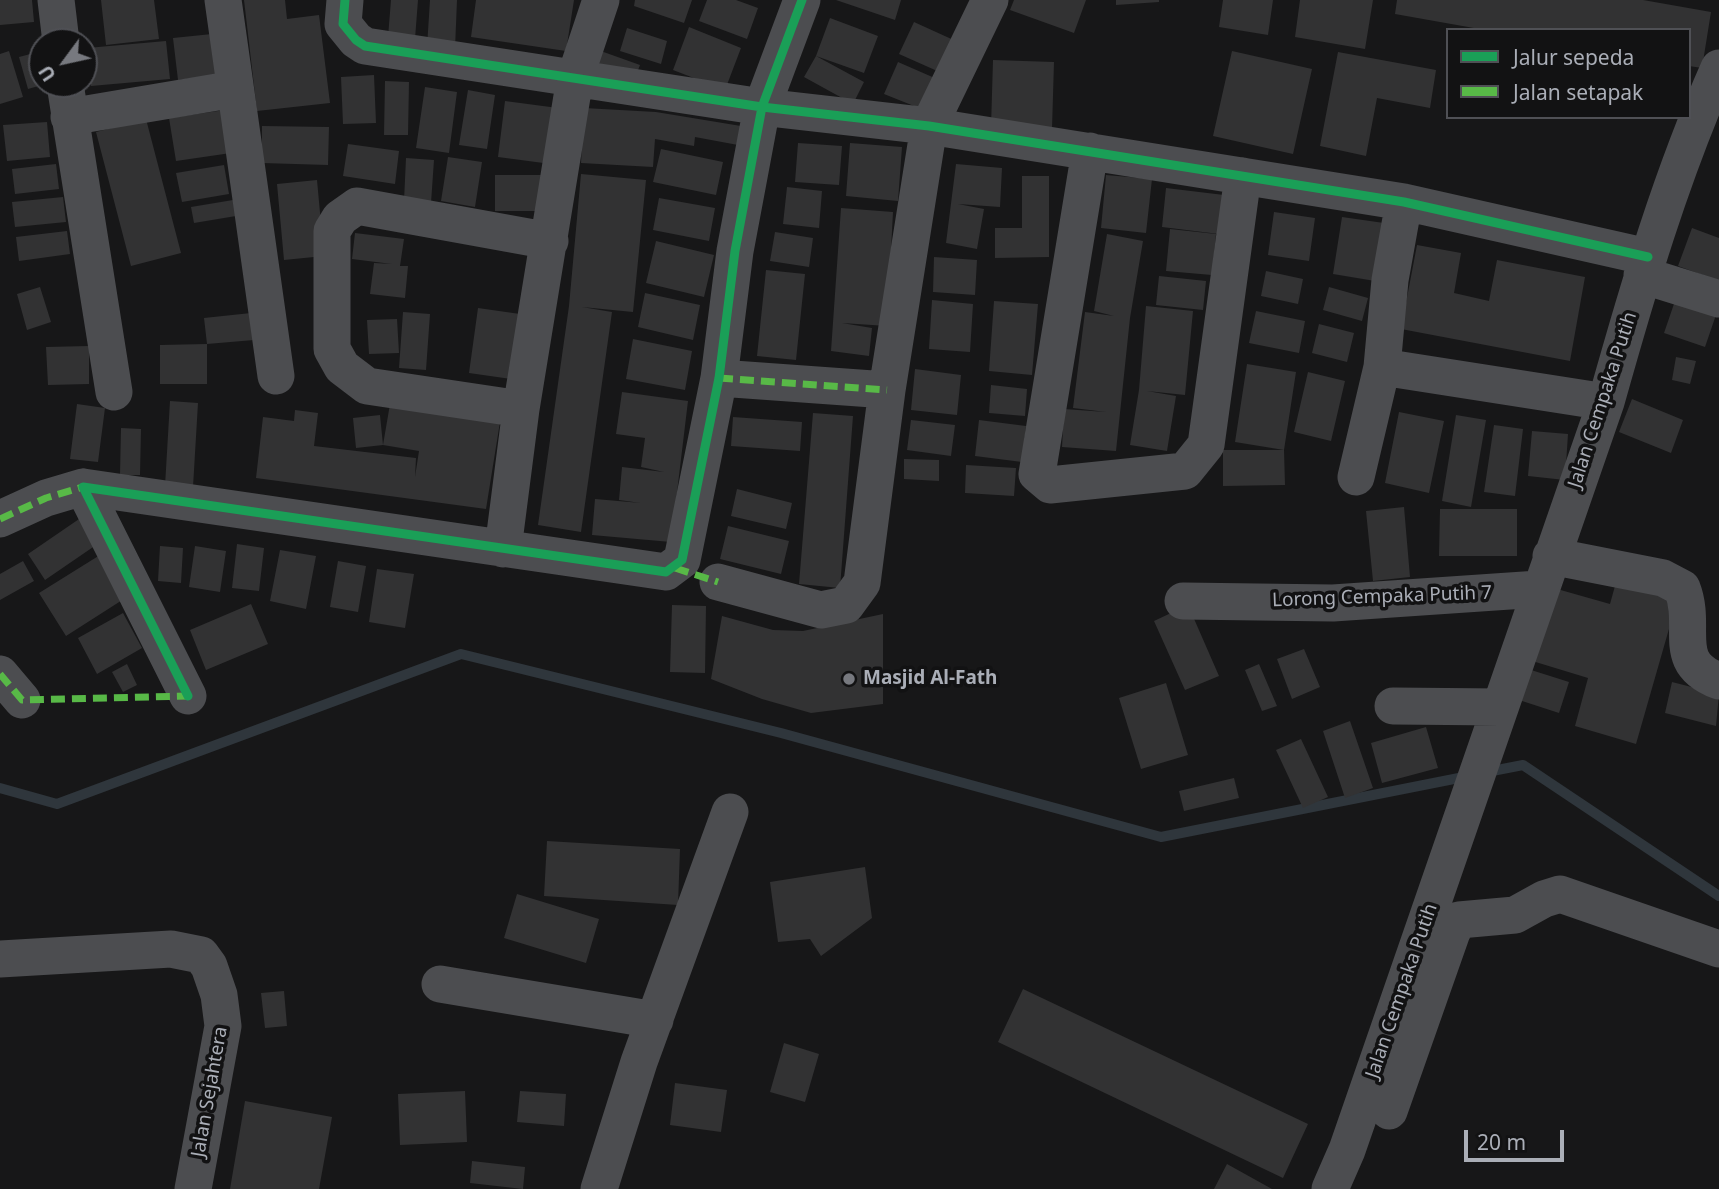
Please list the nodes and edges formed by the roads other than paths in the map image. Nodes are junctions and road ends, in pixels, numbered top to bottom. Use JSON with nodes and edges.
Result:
{"nodes":[{"id":1,"x":56,"y":0,"type":"edge"},
{"id":2,"x":223,"y":0,"type":"edge"},
{"id":3,"x":345,"y":0,"type":"edge"},
{"id":4,"x":601,"y":0,"type":"edge"},
{"id":5,"x":803,"y":0,"type":"edge"},
{"id":6,"x":990,"y":0,"type":"edge"},
{"id":7,"x":59,"y":28,"type":"edge"},
{"id":8,"x":1719,"y":68,"type":"edge"},
{"id":9,"x":575,"y":78,"type":"junction"},
{"id":10,"x":235,"y":89,"type":"junction"},
{"id":11,"x":67,"y":101,"type":"edge"},
{"id":12,"x":762,"y":107,"type":"junction"},
{"id":13,"x":929,"y":126,"type":"junction"},
{"id":14,"x":1707,"y":126,"type":"edge"},
{"id":15,"x":1090,"y":151,"type":"junction"},
{"id":16,"x":1243,"y":176,"type":"junction"},
{"id":17,"x":1404,"y":202,"type":"junction"},
{"id":18,"x":550,"y":241,"type":"junction"},
{"id":19,"x":1645,"y":266,"type":"junction"},
{"id":20,"x":1719,"y":299,"type":"edge"},
{"id":21,"x":1381,"y":367,"type":"junction"},
{"id":22,"x":276,"y":376,"type":"dead end"},
{"id":23,"x":719,"y":378,"type":"junction"},
{"id":24,"x":887,"y":390,"type":"junction"},
{"id":25,"x":114,"y":392,"type":"dead end"},
{"id":26,"x":1606,"y":401,"type":"junction"},
{"id":27,"x":521,"y":409,"type":"junction"},
{"id":28,"x":1356,"y":477,"type":"dead end"},
{"id":29,"x":83,"y":487,"type":"junction"},
{"id":30,"x":0,"y":519,"type":"edge"},
{"id":31,"x":503,"y":550,"type":"junction"},
{"id":32,"x":1545,"y":573,"type":"junction"},
{"id":33,"x":718,"y":582,"type":"dead end"},
{"id":34,"x":1183,"y":601,"type":"dead end"},
{"id":35,"x":1719,"y":681,"type":"edge"},
{"id":36,"x":188,"y":696,"type":"dead end"},
{"id":37,"x":1393,"y":706,"type":"dead end"},
{"id":38,"x":1495,"y":720,"type":"junction"},
{"id":39,"x":730,"y":812,"type":"dead end"},
{"id":40,"x":1719,"y":949,"type":"edge"},
{"id":41,"x":0,"y":959,"type":"edge"},
{"id":42,"x":440,"y":984,"type":"dead end"},
{"id":43,"x":654,"y":1020,"type":"junction"},
{"id":44,"x":1389,"y":1111,"type":"dead end"},
{"id":45,"x":193,"y":1189,"type":"edge"},
{"id":46,"x":599,"y":1189,"type":"edge"},
{"id":47,"x":1330,"y":1189,"type":"edge"}],
"edges":[{"from":1,"to":7,"type":"street"},
{"from":2,"to":10,"type":"street"},
{"from":3,"to":9,"type":"street"},
{"from":4,"to":9,"type":"street"},
{"from":5,"to":12,"type":"street"},
{"from":6,"to":13,"type":"street"},
{"from":8,"to":14,"type":"street","name":"Jalan Cempaka Putih"},
{"from":9,"to":12,"type":"street"},
{"from":9,"to":18,"type":"street"},
{"from":10,"to":11,"type":"street"},
{"from":10,"to":22,"type":"street"},
{"from":11,"to":25,"type":"street"},
{"from":12,"to":13,"type":"street"},
{"from":12,"to":23,"type":"street"},
{"from":13,"to":15,"type":"street"},
{"from":13,"to":24,"type":"street"},
{"from":14,"to":19,"type":"street","name":"Jalan Cempaka Putih"},
{"from":15,"to":16,"type":"street"},
{"from":15,"to":16,"type":"street"},
{"from":16,"to":17,"type":"street"},
{"from":17,"to":19,"type":"street"},
{"from":17,"to":21,"type":"street"},
{"from":18,"to":27,"type":"street"},
{"from":18,"to":27,"type":"street"},
{"from":19,"to":20,"type":"street"},
{"from":19,"to":26,"type":"street","name":"Jalan Cempaka Putih"},
{"from":21,"to":26,"type":"street"},
{"from":21,"to":28,"type":"street"},
{"from":23,"to":24,"type":"street"},
{"from":23,"to":31,"type":"street"},
{"from":24,"to":33,"type":"street"},
{"from":26,"to":32,"type":"street","name":"Jalan Cempaka Putih"},
{"from":27,"to":31,"type":"street"},
{"from":29,"to":30,"type":"street"},
{"from":29,"to":31,"type":"street"},
{"from":29,"to":36,"type":"street"},
{"from":32,"to":34,"type":"street","name":"Lorong Cempaka Putih 7"},
{"from":32,"to":35,"type":"street","name":"Lorong Cempaka Putih 7"},
{"from":32,"to":38,"type":"street","name":"Jalan Cempaka Putih"},
{"from":37,"to":38,"type":"street"},
{"from":38,"to":47,"type":"street","name":"Jalan Cempaka Putih"},
{"from":39,"to":43,"type":"street"},
{"from":40,"to":44,"type":"street"},
{"from":41,"to":45,"type":"street","name":"Jalan Sejahtera"},
{"from":42,"to":43,"type":"street"},
{"from":43,"to":46,"type":"street"}]}
